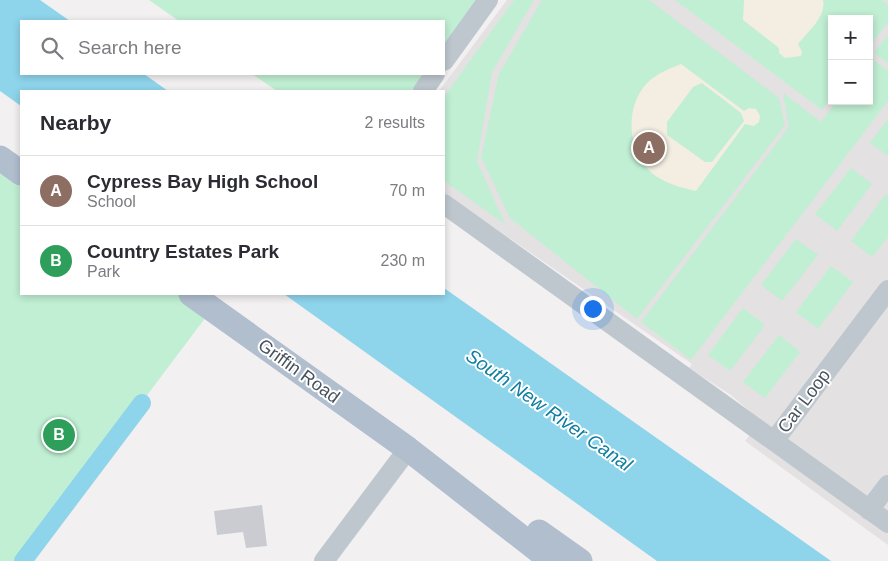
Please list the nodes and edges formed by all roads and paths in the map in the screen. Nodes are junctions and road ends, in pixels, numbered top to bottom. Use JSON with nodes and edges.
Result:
{"nodes":[{"id":1,"x":488,"y":0,"type":"edge"},
{"id":2,"x":445,"y":60,"type":"edge"},
{"id":3,"x":434,"y":75,"type":"edge"},
{"id":4,"x":424,"y":90,"type":"edge"},
{"id":5,"x":0,"y":158,"type":"edge"},
{"id":6,"x":20,"y":172,"type":"edge"},
{"id":7,"x":445,"y":205,"type":"edge"},
{"id":8,"x":888,"y":290,"type":"edge"},
{"id":9,"x":192,"y":295,"type":"edge"},
{"id":10,"x":774,"y":441,"type":"junction"},
{"id":11,"x":408,"y":449,"type":"junction"},
{"id":12,"x":888,"y":484,"type":"edge"},
{"id":13,"x":869,"y":510,"type":"junction"},
{"id":14,"x":888,"y":523,"type":"edge"},
{"id":15,"x":324,"y":561,"type":"edge"},
{"id":16,"x":552,"y":561,"type":"edge"},
{"id":17,"x":580,"y":561,"type":"edge"}],
"edges":[{"from":1,"to":2,"type":"street"},
{"from":3,"to":4,"type":"street"},
{"from":5,"to":6,"type":"main road"},
{"from":7,"to":10,"type":"street"},
{"from":8,"to":10,"type":"street","name":"Car Loop"},
{"from":9,"to":11,"type":"main road","name":"Griffin Road"},
{"from":10,"to":13,"type":"street","name":"Car Loop"},
{"from":11,"to":15,"type":"street"},
{"from":11,"to":16,"type":"main road","name":"Griffin Road"},
{"from":11,"to":17,"type":"main road","name":"Griffin Road"},
{"from":12,"to":13,"type":"street"},
{"from":13,"to":14,"type":"street","name":"Car Loop"}]}
